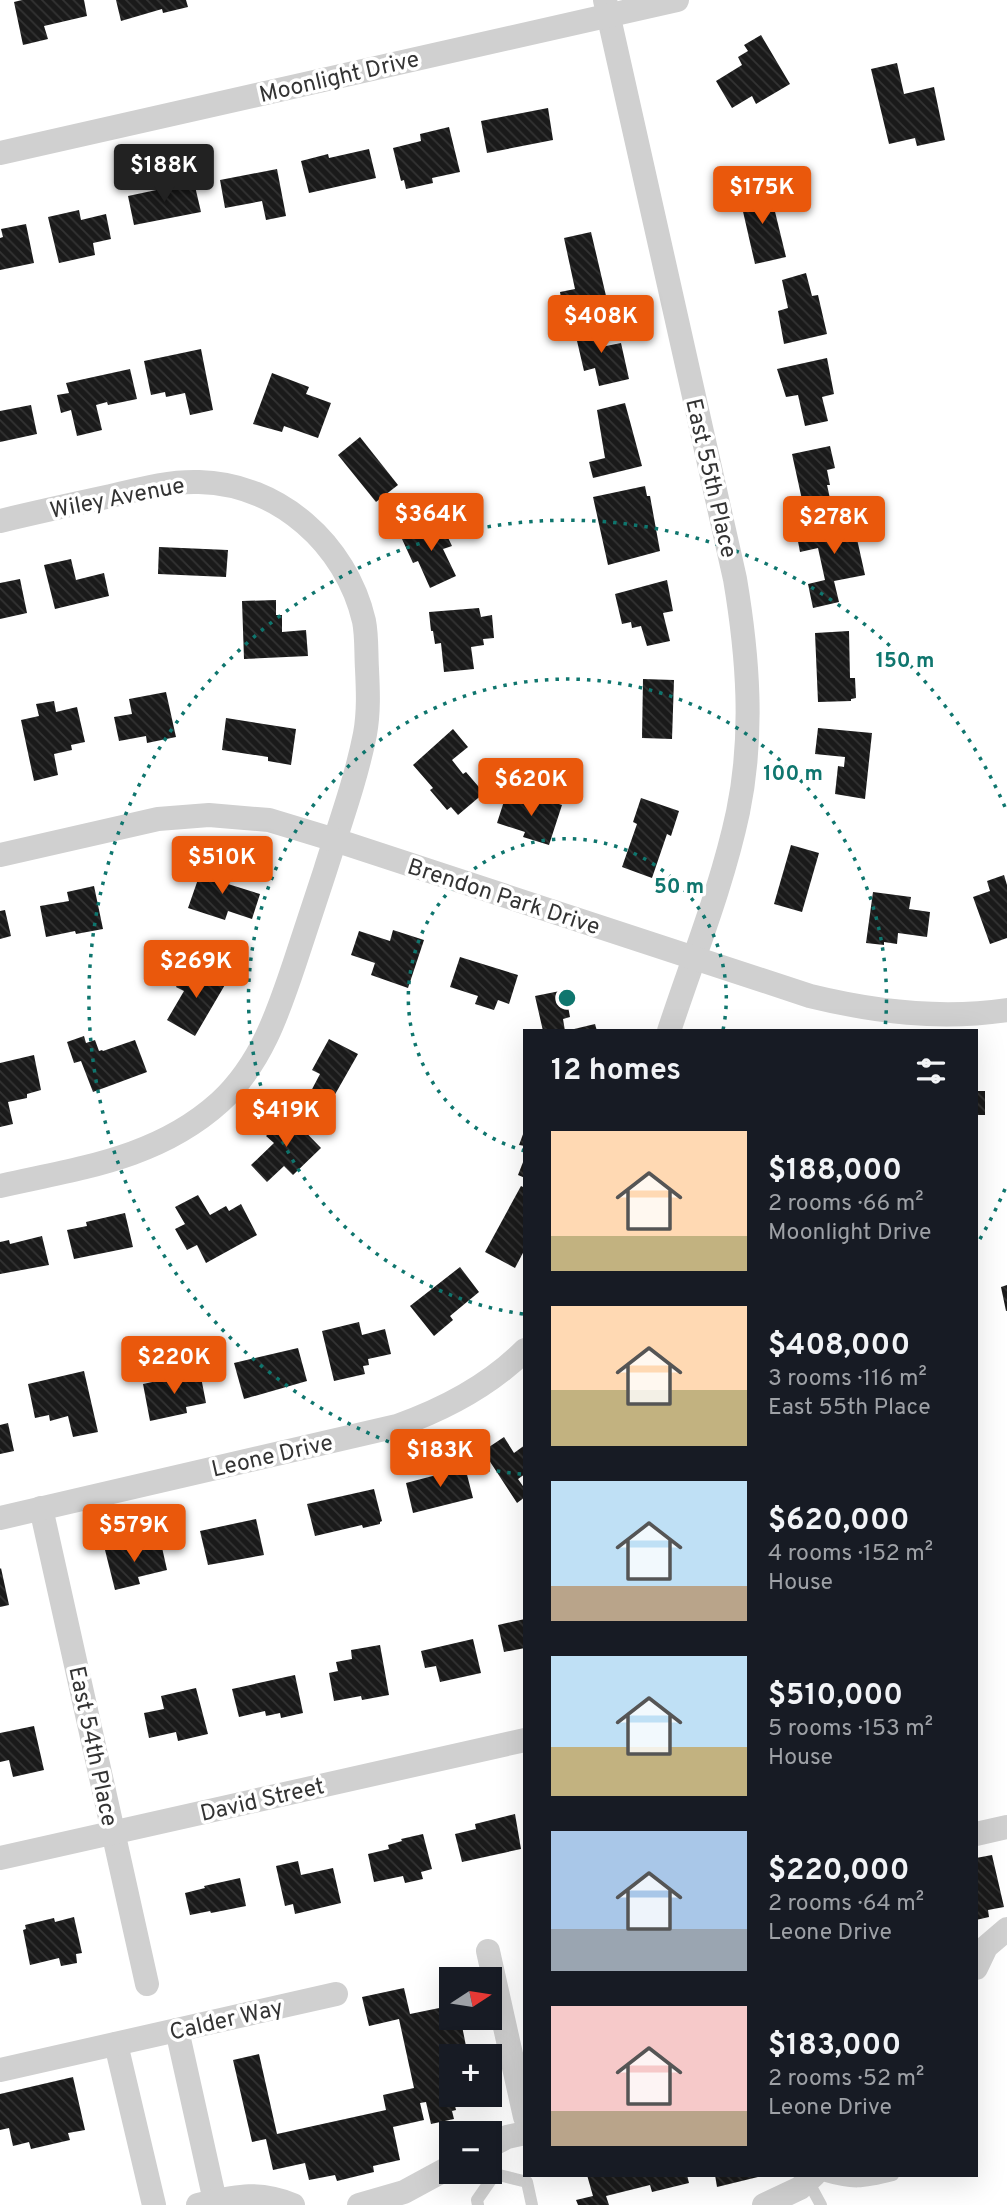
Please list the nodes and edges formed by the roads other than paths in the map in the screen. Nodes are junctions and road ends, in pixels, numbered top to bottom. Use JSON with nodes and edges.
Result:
{"nodes":[{"id":1,"x":677,"y":0,"type":"edge"},
{"id":2,"x":606,"y":8,"type":"edge"},
{"id":3,"x":0,"y":153,"type":"edge"},
{"id":4,"x":0,"y":521,"type":"edge"},
{"id":5,"x":335,"y":840,"type":"junction"},
{"id":6,"x":0,"y":855,"type":"edge"},
{"id":7,"x":694,"y":958,"type":"junction"},
{"id":8,"x":1007,"y":1010,"type":"edge"},
{"id":9,"x":670,"y":1029,"type":"edge"},
{"id":10,"x":0,"y":1186,"type":"edge"},
{"id":11,"x":523,"y":1352,"type":"edge"},
{"id":12,"x":41,"y":1508,"type":"junction"},
{"id":13,"x":0,"y":1518,"type":"edge"},
{"id":14,"x":523,"y":1740,"type":"edge"},
{"id":15,"x":1007,"y":1827,"type":"edge"},
{"id":16,"x":113,"y":1832,"type":"junction"},
{"id":17,"x":978,"y":1834,"type":"edge"},
{"id":18,"x":0,"y":1858,"type":"edge"},
{"id":19,"x":1007,"y":1929,"type":"edge"},
{"id":20,"x":488,"y":1951,"type":"dead end"},
{"id":21,"x":978,"y":1964,"type":"edge"},
{"id":22,"x":147,"y":1984,"type":"dead end"},
{"id":23,"x":336,"y":1994,"type":"dead end"},
{"id":24,"x":177,"y":2030,"type":"junction"},
{"id":25,"x":116,"y":2044,"type":"junction"},
{"id":26,"x":0,"y":2070,"type":"edge"},
{"id":27,"x":523,"y":2108,"type":"edge"},
{"id":28,"x":523,"y":2133,"type":"edge"},
{"id":29,"x":502,"y":2139,"type":"edge"},
{"id":30,"x":502,"y":2172,"type":"edge"},
{"id":31,"x":439,"y":2173,"type":"edge"},
{"id":32,"x":815,"y":2177,"type":"edge"},
{"id":33,"x":885,"y":2177,"type":"edge"},
{"id":34,"x":485,"y":2184,"type":"edge"},
{"id":35,"x":206,"y":2203,"type":"edge"},
{"id":36,"x":154,"y":2205,"type":"edge"},
{"id":37,"x":293,"y":2205,"type":"edge"},
{"id":38,"x":359,"y":2205,"type":"edge"},
{"id":39,"x":478,"y":2205,"type":"edge"},
{"id":40,"x":532,"y":2205,"type":"edge"},
{"id":41,"x":764,"y":2205,"type":"edge"},
{"id":42,"x":821,"y":2205,"type":"edge"}],
"edges":[{"from":1,"to":2,"type":"street","name":"Moonlight Drive"},
{"from":2,"to":3,"type":"street","name":"Moonlight Drive"},
{"from":2,"to":7,"type":"street","name":"East 55th Place"},
{"from":4,"to":5,"type":"street","name":"Wiley Avenue"},
{"from":5,"to":6,"type":"street","name":"Brendon Park Drive"},
{"from":5,"to":7,"type":"street","name":"Brendon Park Drive"},
{"from":5,"to":10,"type":"street","name":"Wiley Avenue"},
{"from":7,"to":8,"type":"street","name":"Brendon Park Drive"},
{"from":7,"to":9,"type":"street"},
{"from":11,"to":12,"type":"street","name":"Leone Drive"},
{"from":12,"to":13,"type":"street","name":"Leone Drive"},
{"from":12,"to":16,"type":"street","name":"East 54th Place"},
{"from":14,"to":16,"type":"street","name":"David Street"},
{"from":15,"to":17,"type":"street"},
{"from":16,"to":18,"type":"street","name":"David Street"},
{"from":16,"to":22,"type":"street","name":"East 54th Place"},
{"from":19,"to":21,"type":"street"},
{"from":20,"to":27,"type":"street"},
{"from":23,"to":24,"type":"street","name":"Calder Way"},
{"from":24,"to":25,"type":"street","name":"Calder Way"},
{"from":24,"to":35,"type":"street"},
{"from":25,"to":26,"type":"street","name":"Calder Way"},
{"from":25,"to":36,"type":"street"},
{"from":28,"to":29,"type":"street"},
{"from":30,"to":40,"type":"lane"},
{"from":31,"to":38,"type":"street"},
{"from":32,"to":33,"type":"lane"},
{"from":32,"to":41,"type":"street"},
{"from":32,"to":42,"type":"lane"},
{"from":34,"to":39,"type":"lane"},
{"from":35,"to":37,"type":"street"}]}
